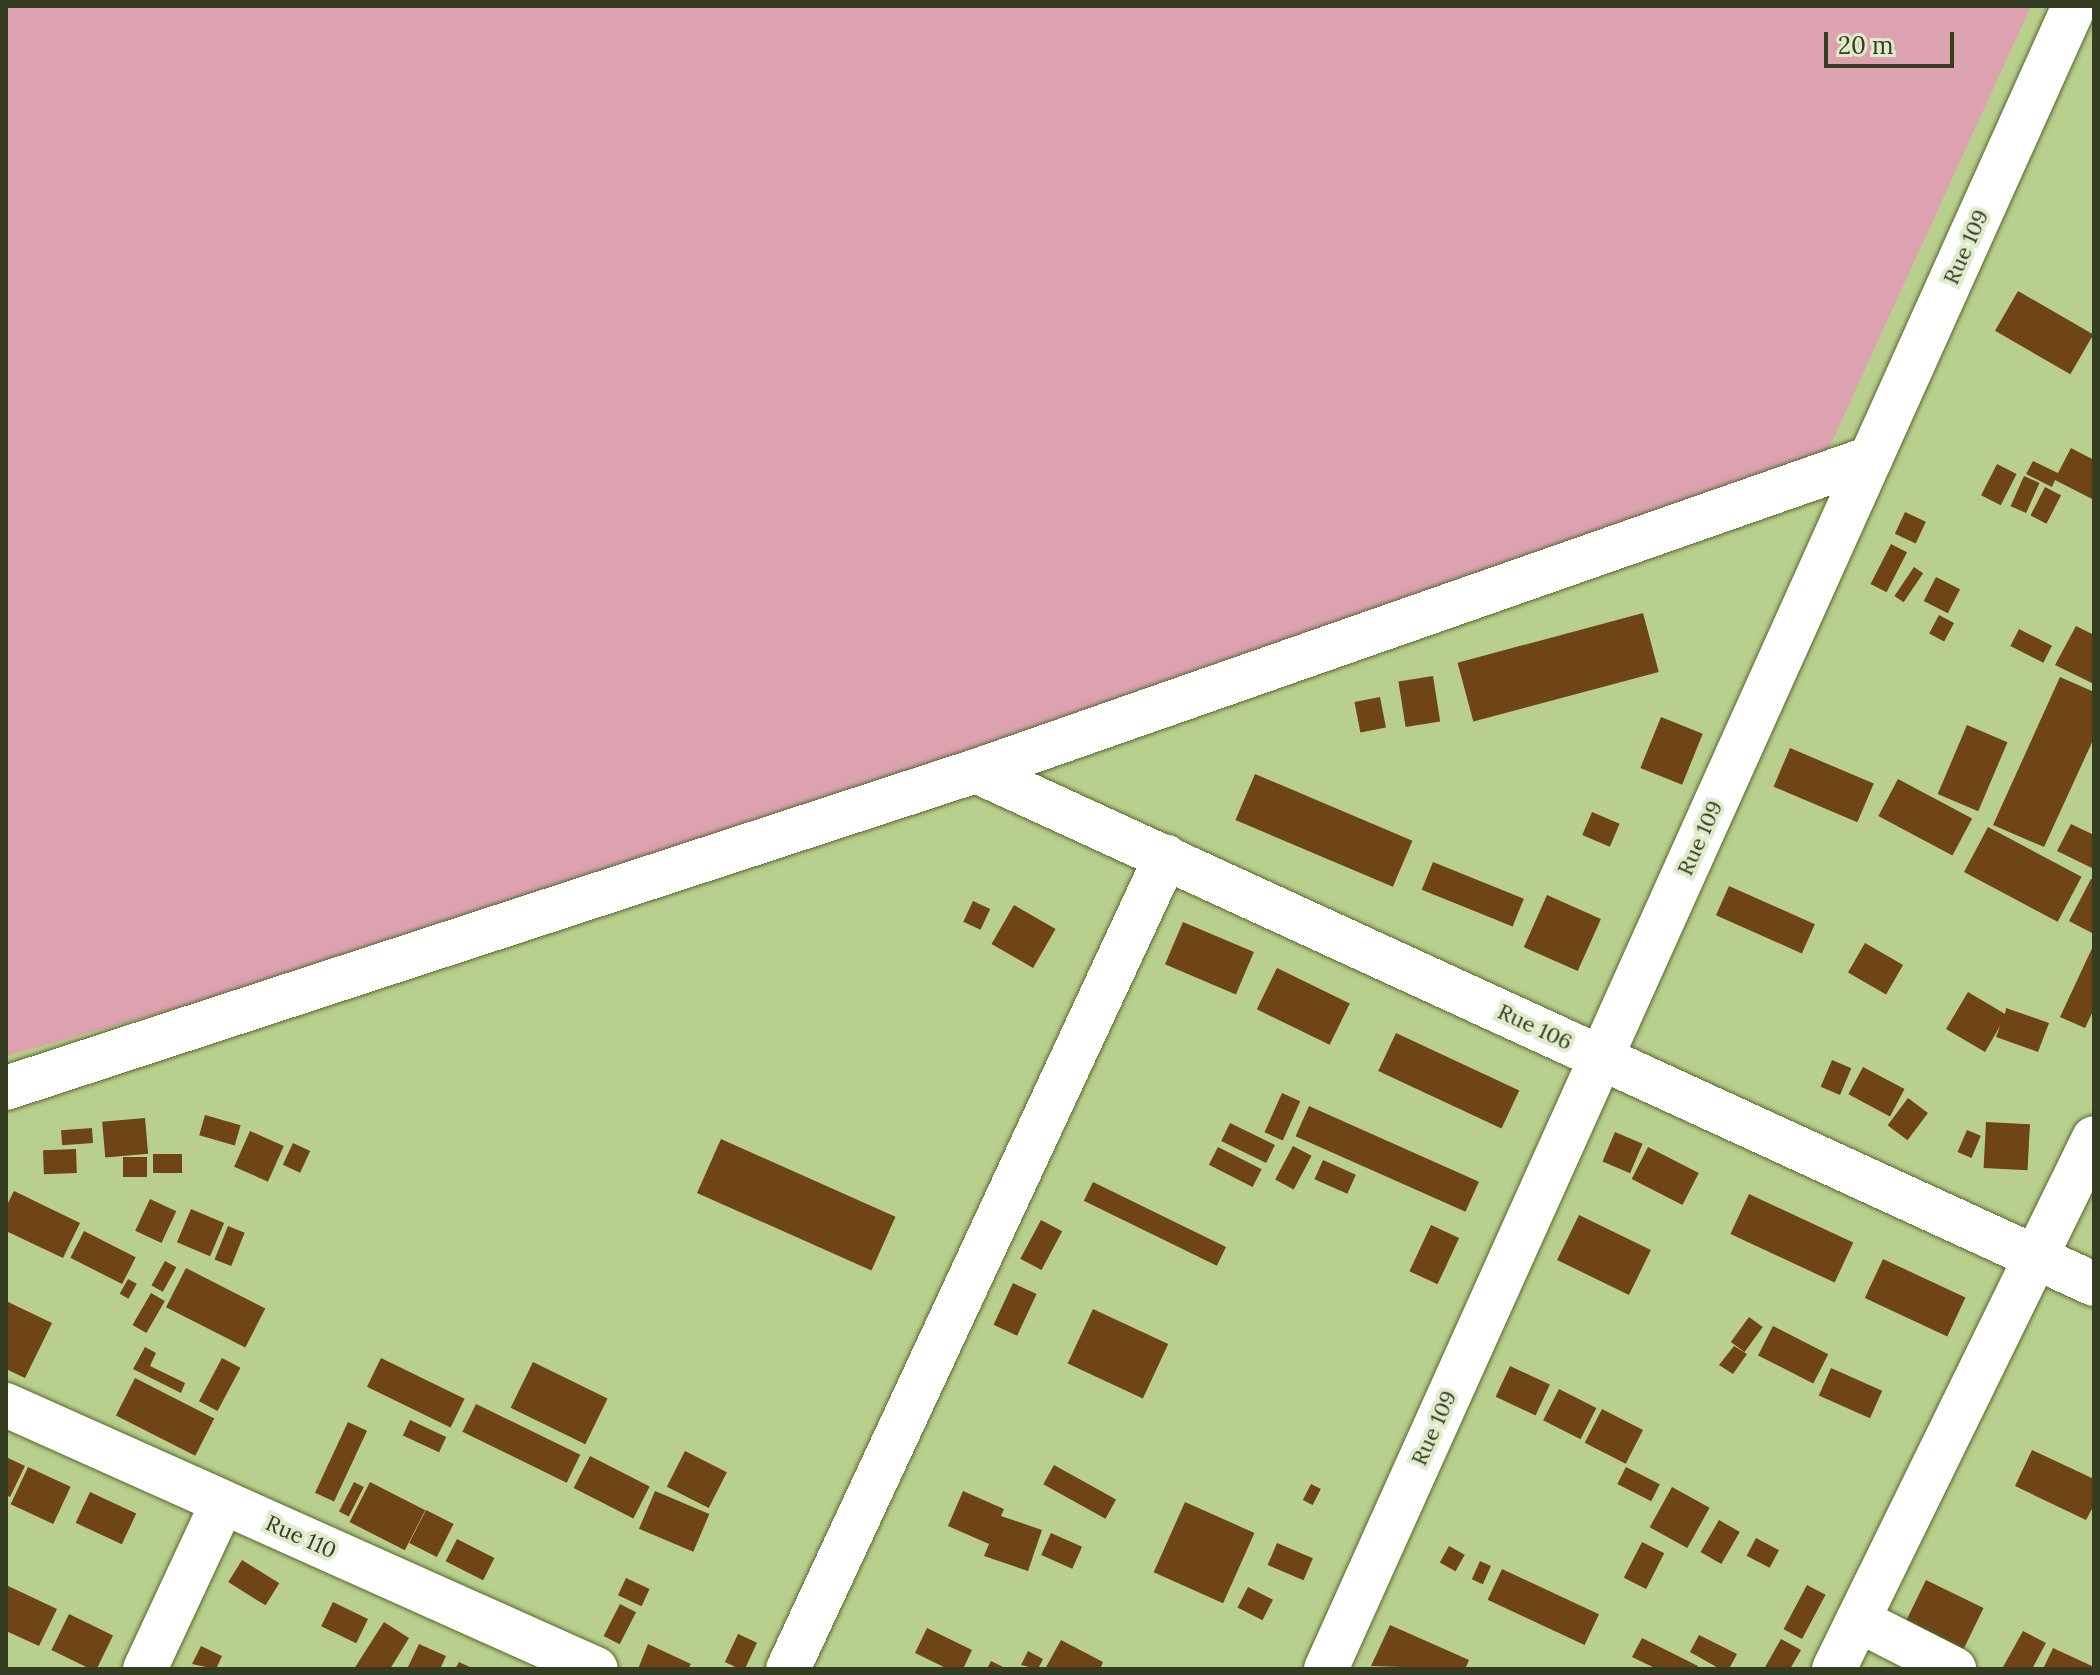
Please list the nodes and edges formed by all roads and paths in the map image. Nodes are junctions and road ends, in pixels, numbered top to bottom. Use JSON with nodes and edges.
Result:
{"nodes":[{"id":1,"x":2074,"y":6,"type":"edge"},
{"id":2,"x":1871,"y":458,"type":"junction"},
{"id":3,"x":976,"y":771,"type":"junction"},
{"id":4,"x":1166,"y":857,"type":"junction"},
{"id":5,"x":1601,"y":1058,"type":"junction"},
{"id":6,"x":6,"y":1088,"type":"edge"},
{"id":7,"x":2094,"y":1138,"type":"edge"},
{"id":8,"x":2036,"y":1257,"type":"junction"},
{"id":9,"x":2094,"y":1284,"type":"edge"},
{"id":10,"x":6,"y":1405,"type":"edge"},
{"id":11,"x":223,"y":1502,"type":"junction"},
{"id":12,"x":1858,"y":1620,"type":"junction"},
{"id":13,"x":145,"y":1669,"type":"edge"},
{"id":14,"x":596,"y":1669,"type":"edge"},
{"id":15,"x":788,"y":1669,"type":"edge"},
{"id":16,"x":1326,"y":1669,"type":"edge"},
{"id":17,"x":1834,"y":1669,"type":"edge"},
{"id":18,"x":1954,"y":1669,"type":"edge"}],
"edges":[{"from":1,"to":2,"type":"street","name":"Rue 109"},
{"from":2,"to":3,"type":"street"},
{"from":2,"to":5,"type":"street","name":"Rue 109"},
{"from":3,"to":4,"type":"street","name":"Rue 106"},
{"from":3,"to":6,"type":"street"},
{"from":4,"to":5,"type":"street","name":"Rue 106"},
{"from":4,"to":15,"type":"street"},
{"from":5,"to":8,"type":"street","name":"Rue 106"},
{"from":5,"to":16,"type":"street","name":"Rue 109"},
{"from":7,"to":8,"type":"street"},
{"from":8,"to":9,"type":"street","name":"Rue 106"},
{"from":8,"to":12,"type":"street"},
{"from":10,"to":11,"type":"street","name":"Rue 110"},
{"from":11,"to":13,"type":"street"},
{"from":11,"to":14,"type":"street","name":"Rue 110"},
{"from":12,"to":17,"type":"street"},
{"from":12,"to":18,"type":"street"}]}
